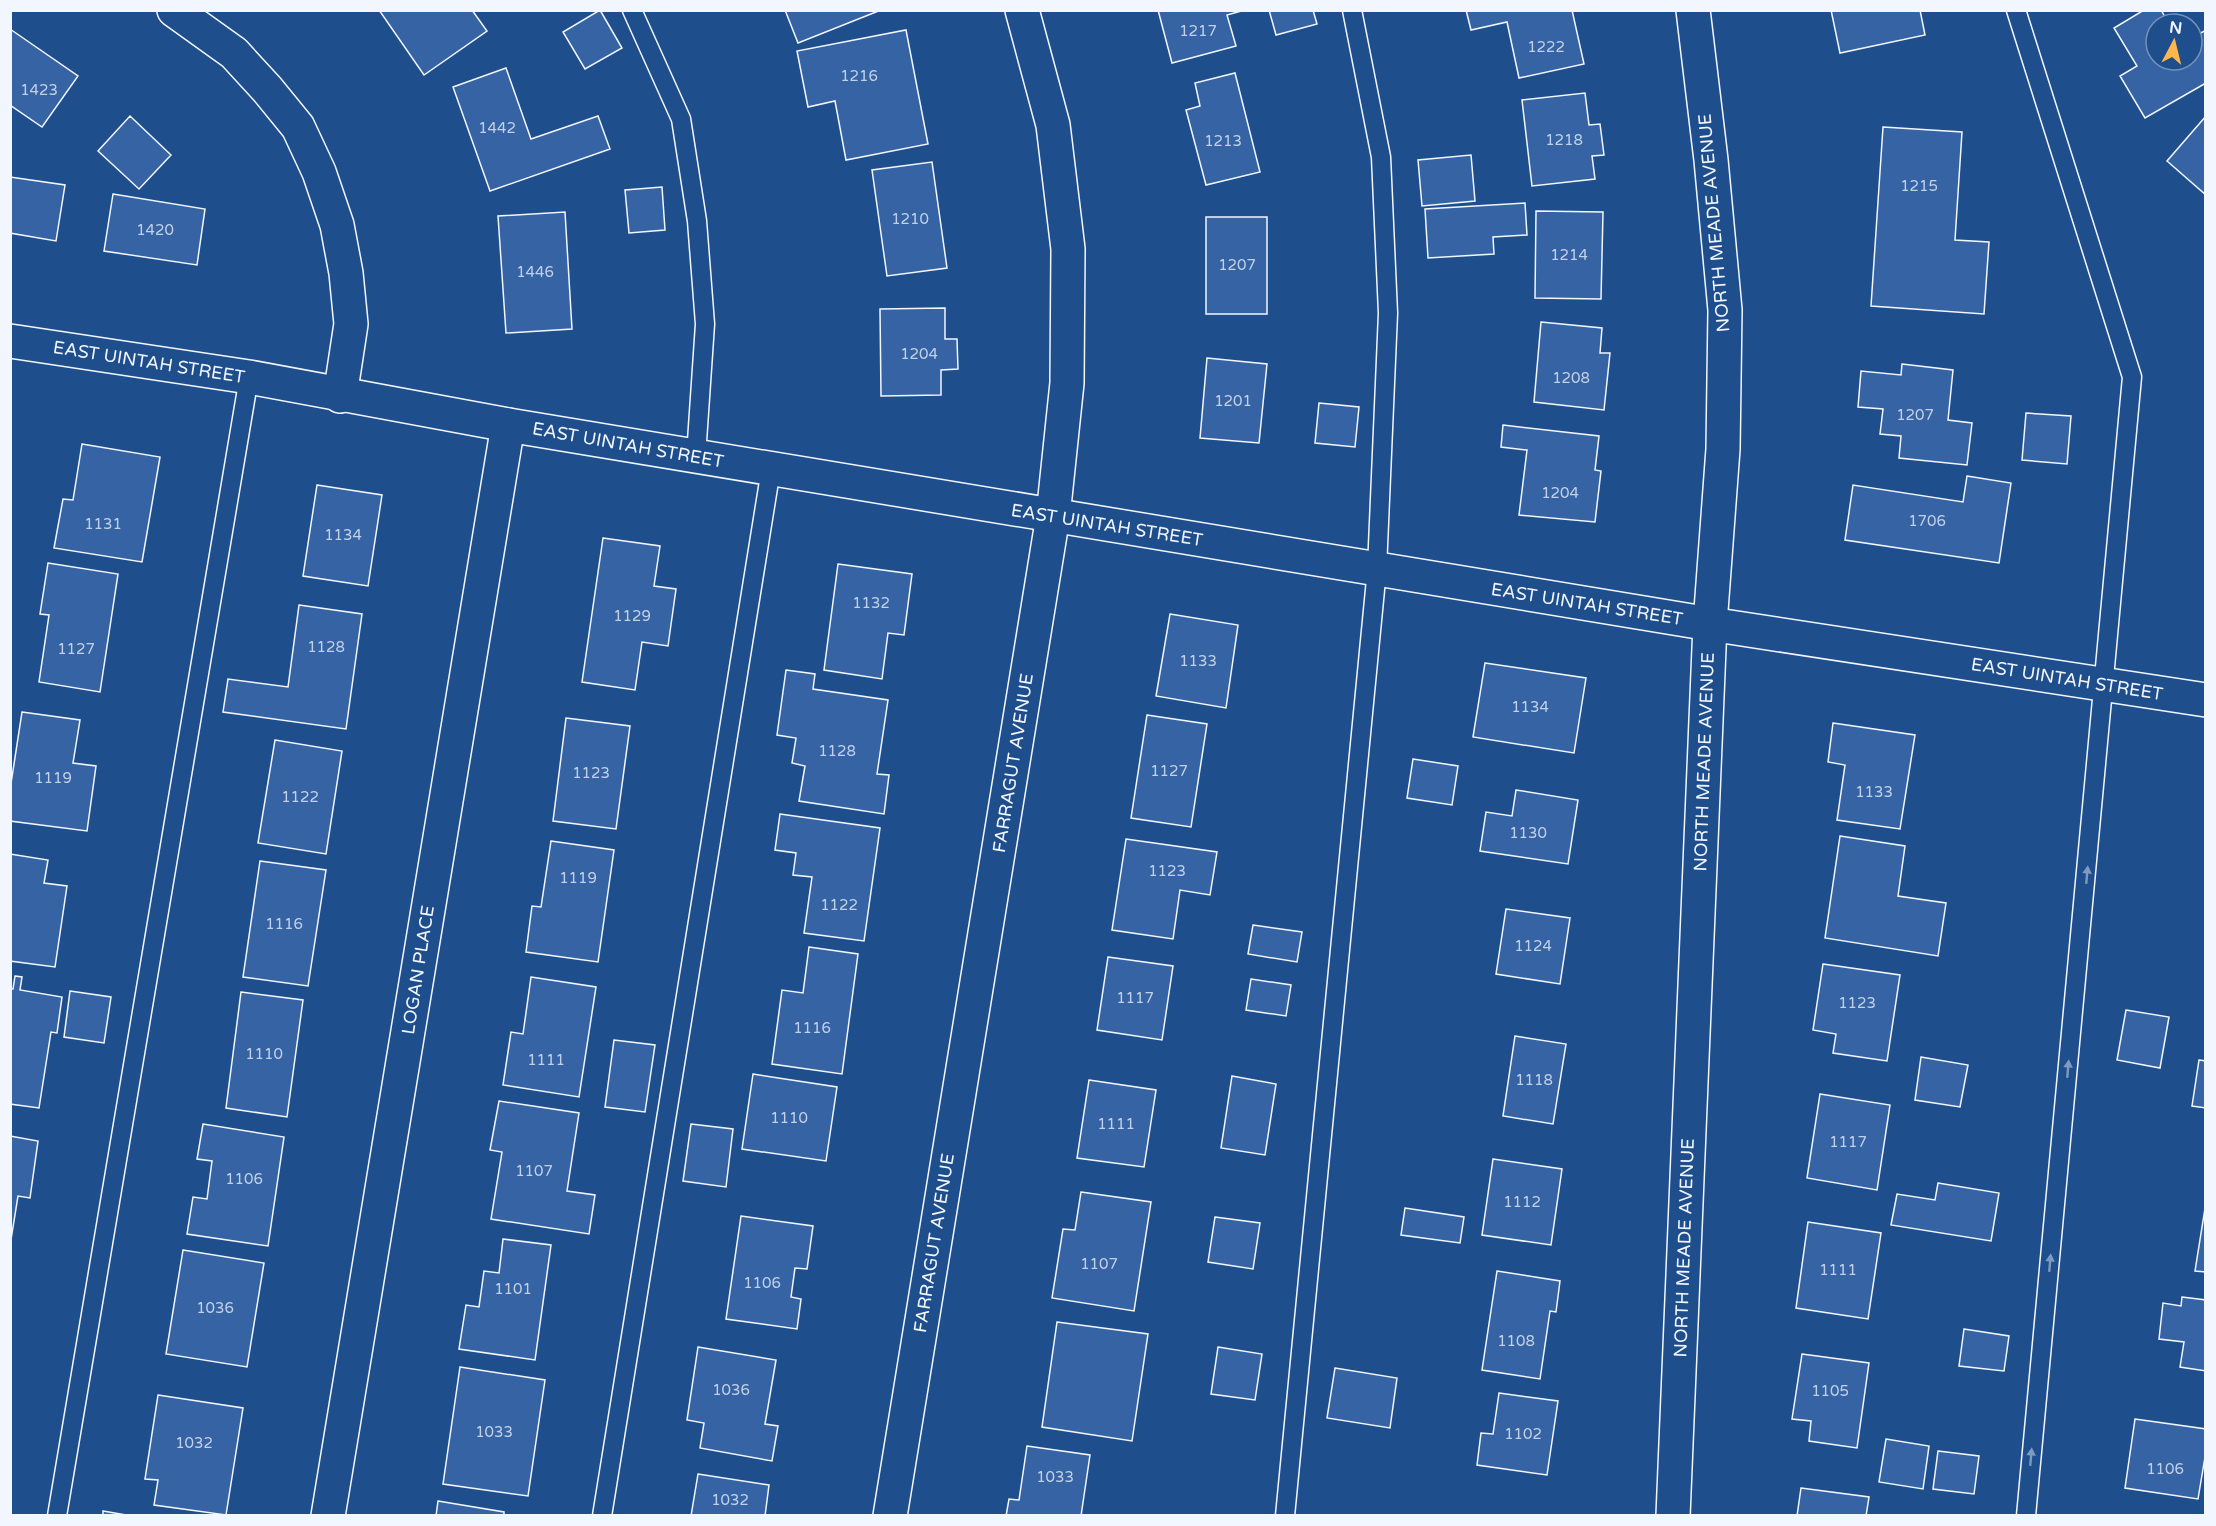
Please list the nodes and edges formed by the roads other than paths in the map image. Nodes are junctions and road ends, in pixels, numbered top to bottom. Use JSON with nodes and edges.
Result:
{"nodes":[{"id":1,"x":174,"y":10,"type":"edge"},
{"id":2,"x":632,"y":10,"type":"edge"},
{"id":3,"x":1022,"y":10,"type":"edge"},
{"id":4,"x":1352,"y":10,"type":"edge"},
{"id":5,"x":1693,"y":10,"type":"edge"},
{"id":6,"x":2016,"y":10,"type":"edge"},
{"id":7,"x":10,"y":341,"type":"edge"},
{"id":8,"x":249,"y":377,"type":"junction"},
{"id":9,"x":340,"y":396,"type":"junction"},
{"id":10,"x":508,"y":425,"type":"junction"},
{"id":11,"x":696,"y":456,"type":"junction"},
{"id":12,"x":771,"y":469,"type":"junction"},
{"id":13,"x":1053,"y":516,"type":"junction"},
{"id":14,"x":1377,"y":569,"type":"junction"},
{"id":15,"x":1710,"y":624,"type":"junction"},
{"id":16,"x":2105,"y":684,"type":"junction"},
{"id":17,"x":2205,"y":700,"type":"edge"},
{"id":18,"x":57,"y":1515,"type":"edge"},
{"id":19,"x":328,"y":1515,"type":"edge"},
{"id":20,"x":602,"y":1515,"type":"edge"},
{"id":21,"x":890,"y":1515,"type":"edge"},
{"id":22,"x":1285,"y":1515,"type":"edge"},
{"id":23,"x":1673,"y":1515,"type":"edge"},
{"id":24,"x":2026,"y":1515,"type":"edge"}],
"edges":[{"from":1,"to":9,"type":"street"},
{"from":2,"to":11,"type":"lane"},
{"from":3,"to":13,"type":"street","name":"FARRAGUT AVENUE"},
{"from":4,"to":14,"type":"lane"},
{"from":5,"to":15,"type":"street","name":"NORTH MEADE AVENUE"},
{"from":6,"to":16,"type":"lane"},
{"from":7,"to":8,"type":"street","name":"EAST UINTAH STREET"},
{"from":8,"to":9,"type":"street","name":"EAST UINTAH STREET"},
{"from":8,"to":18,"type":"lane"},
{"from":9,"to":10,"type":"street","name":"EAST UINTAH STREET"},
{"from":10,"to":11,"type":"street","name":"EAST UINTAH STREET"},
{"from":10,"to":19,"type":"street","name":"LOGAN PLACE"},
{"from":11,"to":12,"type":"street","name":"EAST UINTAH STREET"},
{"from":12,"to":13,"type":"street","name":"EAST UINTAH STREET"},
{"from":12,"to":20,"type":"lane"},
{"from":13,"to":14,"type":"street","name":"EAST UINTAH STREET"},
{"from":13,"to":21,"type":"street","name":"FARRAGUT AVENUE"},
{"from":14,"to":15,"type":"street","name":"EAST UINTAH STREET"},
{"from":14,"to":22,"type":"lane"},
{"from":15,"to":16,"type":"street","name":"EAST UINTAH STREET"},
{"from":15,"to":23,"type":"street","name":"NORTH MEADE AVENUE"},
{"from":16,"to":17,"type":"street","name":"EAST UINTAH STREET"},
{"from":24,"to":16,"type":"lane","one_way":true}]}
